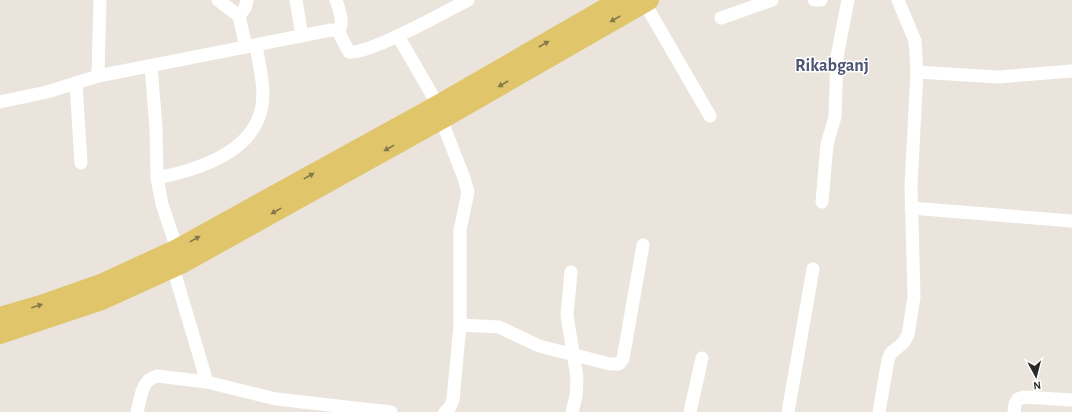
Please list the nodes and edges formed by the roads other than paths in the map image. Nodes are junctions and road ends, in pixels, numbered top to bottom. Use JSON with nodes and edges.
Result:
{"nodes":[{"id":1,"x":100,"y":0,"type":"edge"},
{"id":2,"x":218,"y":0,"type":"edge"},
{"id":3,"x":247,"y":0,"type":"edge"},
{"id":4,"x":296,"y":0,"type":"edge"},
{"id":5,"x":336,"y":0,"type":"edge"},
{"id":6,"x":468,"y":0,"type":"edge"},
{"id":7,"x":620,"y":0,"type":"edge"},
{"id":8,"x":772,"y":0,"type":"edge"},
{"id":9,"x":814,"y":0,"type":"edge"},
{"id":10,"x":821,"y":0,"type":"edge"},
{"id":11,"x":848,"y":0,"type":"edge"},
{"id":12,"x":898,"y":0,"type":"edge"},
{"id":13,"x":647,"y":1,"type":"edge"},
{"id":14,"x":239,"y":16,"type":"junction"},
{"id":15,"x":721,"y":18,"type":"dead end"},
{"id":16,"x":338,"y":31,"type":"junction"},
{"id":17,"x":302,"y":36,"type":"junction"},
{"id":18,"x":398,"y":36,"type":"junction"},
{"id":19,"x":251,"y":46,"type":"junction"},
{"id":20,"x":150,"y":66,"type":"junction"},
{"id":21,"x":1072,"y":71,"type":"edge"},
{"id":22,"x":917,"y":72,"type":"junction"},
{"id":23,"x":98,"y":76,"type":"junction"},
{"id":24,"x":76,"y":84,"type":"junction"},
{"id":25,"x":0,"y":102,"type":"edge"},
{"id":26,"x":440,"y":112,"type":"junction"},
{"id":27,"x":710,"y":116,"type":"dead end"},
{"id":28,"x":81,"y":163,"type":"dead end"},
{"id":29,"x":158,"y":178,"type":"junction"},
{"id":30,"x":822,"y":202,"type":"dead end"},
{"id":31,"x":911,"y":208,"type":"junction"},
{"id":32,"x":1072,"y":221,"type":"edge"},
{"id":33,"x":643,"y":245,"type":"dead end"},
{"id":34,"x":173,"y":256,"type":"junction"},
{"id":35,"x":813,"y":269,"type":"dead end"},
{"id":36,"x":571,"y":272,"type":"dead end"},
{"id":37,"x":0,"y":317,"type":"edge"},
{"id":38,"x":460,"y":324,"type":"junction"},
{"id":39,"x":0,"y":334,"type":"edge"},
{"id":40,"x":573,"y":354,"type":"junction"},
{"id":41,"x":702,"y":358,"type":"dead end"},
{"id":42,"x":207,"y":382,"type":"junction"},
{"id":43,"x":1072,"y":400,"type":"edge"},
{"id":44,"x":366,"y":411,"type":"edge"},
{"id":45,"x":136,"y":412,"type":"edge"},
{"id":46,"x":391,"y":412,"type":"edge"},
{"id":47,"x":445,"y":412,"type":"edge"},
{"id":48,"x":572,"y":412,"type":"edge"},
{"id":49,"x":690,"y":412,"type":"edge"},
{"id":50,"x":788,"y":412,"type":"edge"},
{"id":51,"x":879,"y":412,"type":"edge"},
{"id":52,"x":1014,"y":412,"type":"edge"}],
"edges":[{"from":1,"to":23,"type":"street"},
{"from":2,"to":14,"type":"street"},
{"from":3,"to":14,"type":"street"},
{"from":4,"to":17,"type":"street"},
{"from":5,"to":16,"type":"street"},
{"from":6,"to":18,"type":"street"},
{"from":26,"to":7,"type":"main road","one_way":true},
{"from":8,"to":15,"type":"street"},
{"from":9,"to":10,"type":"street"},
{"from":11,"to":30,"type":"street"},
{"from":12,"to":22,"type":"street"},
{"from":13,"to":26,"type":"main road","one_way":true},
{"from":13,"to":27,"type":"street"},
{"from":14,"to":19,"type":"street"},
{"from":16,"to":17,"type":"street"},
{"from":16,"to":18,"type":"street"},
{"from":17,"to":19,"type":"street"},
{"from":18,"to":26,"type":"street"},
{"from":19,"to":20,"type":"street"},
{"from":19,"to":29,"type":"street"},
{"from":20,"to":23,"type":"street"},
{"from":20,"to":29,"type":"street"},
{"from":21,"to":22,"type":"street"},
{"from":22,"to":31,"type":"street"},
{"from":23,"to":24,"type":"street"},
{"from":24,"to":25,"type":"street"},
{"from":24,"to":28,"type":"street"},
{"from":26,"to":34,"type":"main road"},
{"from":26,"to":38,"type":"street"},
{"from":29,"to":34,"type":"street"},
{"from":31,"to":32,"type":"street"},
{"from":31,"to":51,"type":"street"},
{"from":33,"to":40,"type":"street"},
{"from":37,"to":34,"type":"main road","one_way":true},
{"from":34,"to":39,"type":"main road"},
{"from":34,"to":42,"type":"street"},
{"from":35,"to":50,"type":"street"},
{"from":36,"to":40,"type":"street"},
{"from":38,"to":40,"type":"street"},
{"from":38,"to":47,"type":"street"},
{"from":40,"to":48,"type":"street"},
{"from":41,"to":49,"type":"street"},
{"from":42,"to":44,"type":"street"},
{"from":42,"to":45,"type":"street"},
{"from":43,"to":52,"type":"street"},
{"from":44,"to":46,"type":"street"}]}
